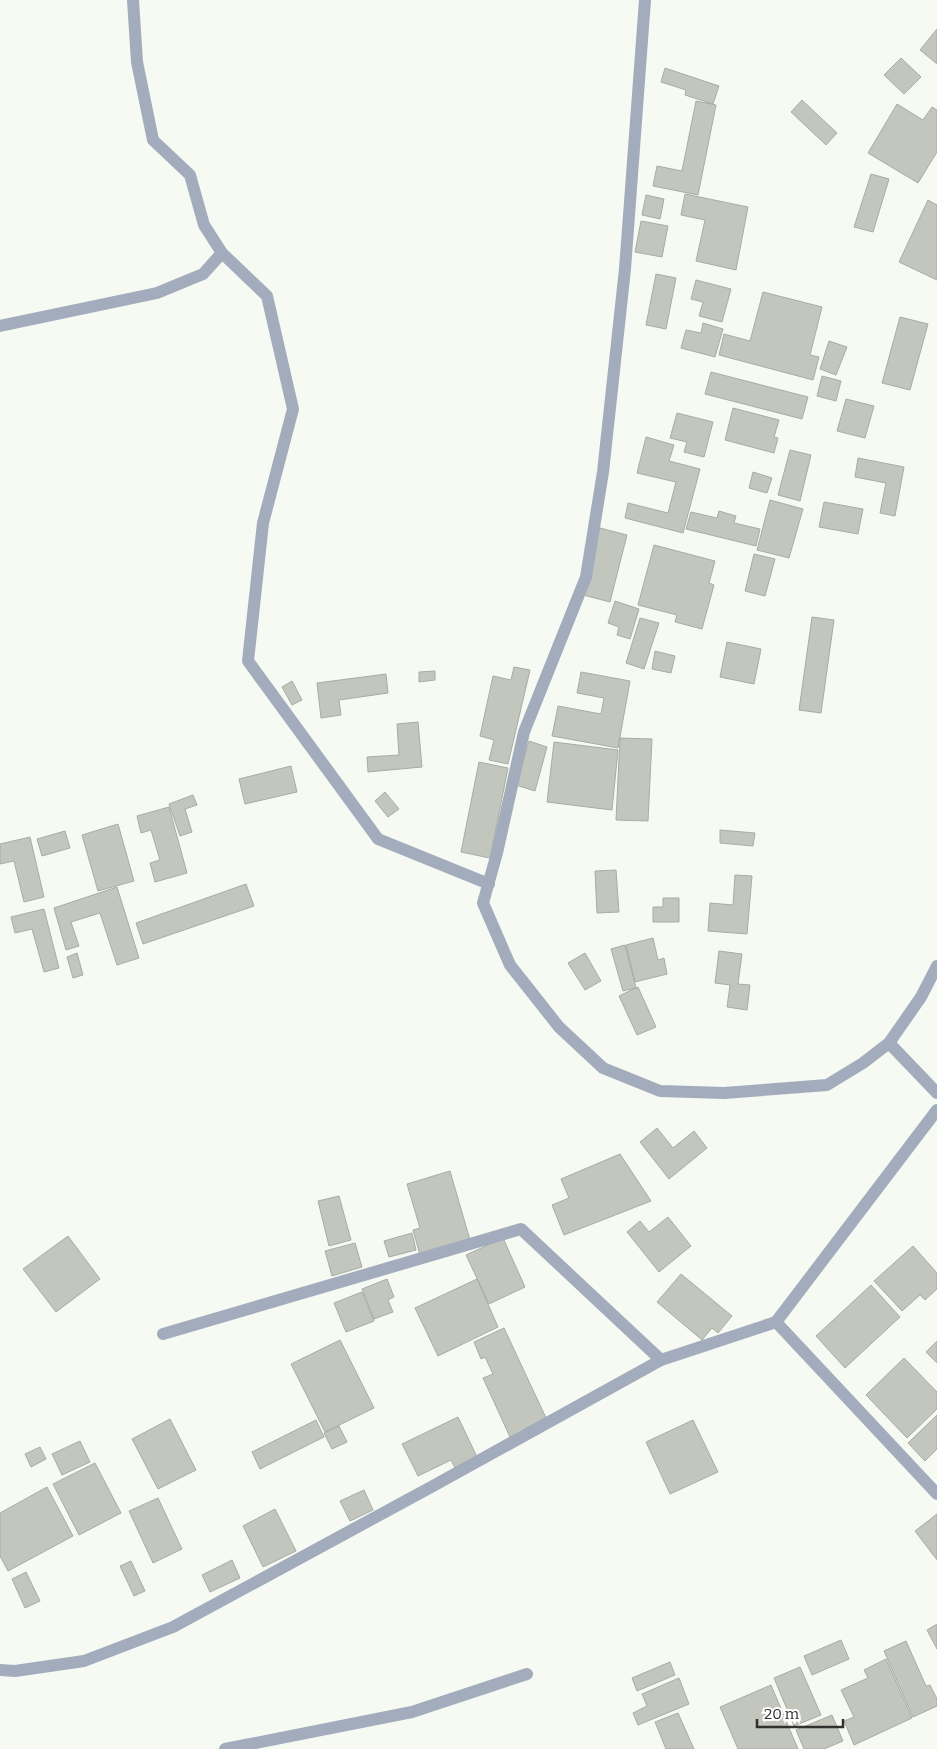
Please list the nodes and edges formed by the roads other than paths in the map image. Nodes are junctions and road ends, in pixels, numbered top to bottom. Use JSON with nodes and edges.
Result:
{"nodes":[{"id":1,"x":133,"y":0,"type":"edge"},
{"id":2,"x":645,"y":0,"type":"edge"},
{"id":3,"x":222,"y":253,"type":"junction"},
{"id":4,"x":0,"y":326,"type":"edge"},
{"id":5,"x":489,"y":884,"type":"junction"},
{"id":6,"x":937,"y":966,"type":"edge"},
{"id":7,"x":889,"y":1043,"type":"junction"},
{"id":8,"x":937,"y":1093,"type":"edge"},
{"id":9,"x":937,"y":1110,"type":"edge"},
{"id":10,"x":776,"y":1322,"type":"junction"},
{"id":11,"x":164,"y":1334,"type":"dead end"},
{"id":12,"x":661,"y":1360,"type":"junction"},
{"id":13,"x":937,"y":1494,"type":"edge"},
{"id":14,"x":0,"y":1670,"type":"edge"},
{"id":15,"x":527,"y":1674,"type":"dead end"},
{"id":16,"x":224,"y":1749,"type":"edge"}],
"edges":[{"from":1,"to":3,"type":"street"},
{"from":2,"to":5,"type":"street"},
{"from":3,"to":4,"type":"street"},
{"from":3,"to":5,"type":"street"},
{"from":5,"to":7,"type":"street"},
{"from":6,"to":7,"type":"street"},
{"from":7,"to":8,"type":"street"},
{"from":9,"to":10,"type":"street"},
{"from":10,"to":12,"type":"street"},
{"from":10,"to":13,"type":"street"},
{"from":11,"to":12,"type":"street"},
{"from":12,"to":14,"type":"street"},
{"from":15,"to":16,"type":"street"}]}
